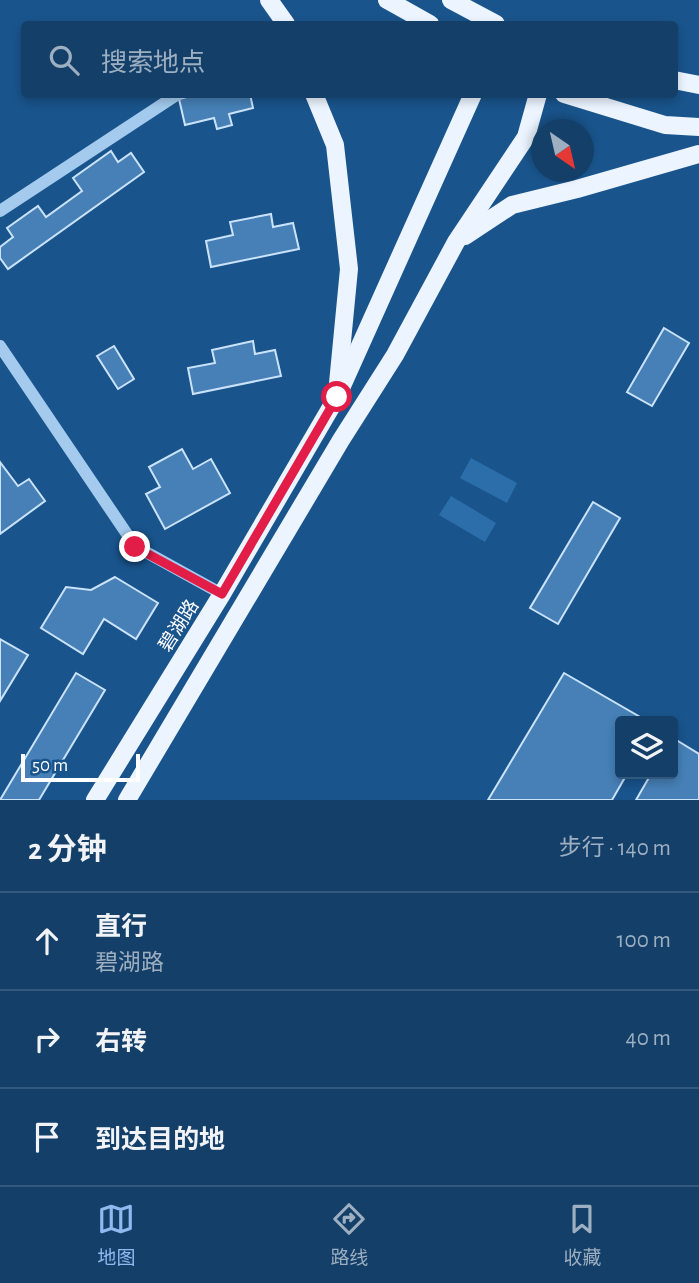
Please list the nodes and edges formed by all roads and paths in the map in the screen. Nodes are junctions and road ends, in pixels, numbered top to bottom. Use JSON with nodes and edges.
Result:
{"nodes":[{"id":1,"x":269,"y":0,"type":"edge"},
{"id":2,"x":387,"y":0,"type":"edge"},
{"id":3,"x":452,"y":0,"type":"edge"},
{"id":4,"x":283,"y":21,"type":"edge"},
{"id":5,"x":425,"y":21,"type":"edge"},
{"id":6,"x":490,"y":21,"type":"edge"},
{"id":7,"x":678,"y":81,"type":"edge"},
{"id":8,"x":699,"y":85,"type":"edge"},
{"id":9,"x":172,"y":98,"type":"edge"},
{"id":10,"x":316,"y":98,"type":"edge"},
{"id":11,"x":471,"y":98,"type":"edge"},
{"id":12,"x":537,"y":98,"type":"edge"},
{"id":13,"x":577,"y":98,"type":"edge"},
{"id":14,"x":699,"y":127,"type":"edge"},
{"id":15,"x":699,"y":154,"type":"edge"},
{"id":16,"x":0,"y":211,"type":"edge"},
{"id":17,"x":456,"y":242,"type":"junction"},
{"id":18,"x":0,"y":346,"type":"edge"},
{"id":19,"x":337,"y":397,"type":"junction"},
{"id":20,"x":222,"y":594,"type":"junction"},
{"id":21,"x":95,"y":800,"type":"edge"},
{"id":22,"x":127,"y":800,"type":"edge"}],
"edges":[{"from":1,"to":4,"type":"main road"},
{"from":2,"to":5,"type":"main road"},
{"from":3,"to":6,"type":"main road"},
{"from":7,"to":8,"type":"main road"},
{"from":9,"to":16,"type":"street"},
{"from":10,"to":19,"type":"main road"},
{"from":11,"to":19,"type":"main road","name":"碧湖路"},
{"from":12,"to":17,"type":"main road"},
{"from":13,"to":14,"type":"main road"},
{"from":15,"to":17,"type":"main road"},
{"from":17,"to":22,"type":"main road"},
{"from":18,"to":20,"type":"street"},
{"from":19,"to":20,"type":"main road","name":"碧湖路"},
{"from":20,"to":21,"type":"main road","name":"碧湖路"}]}
